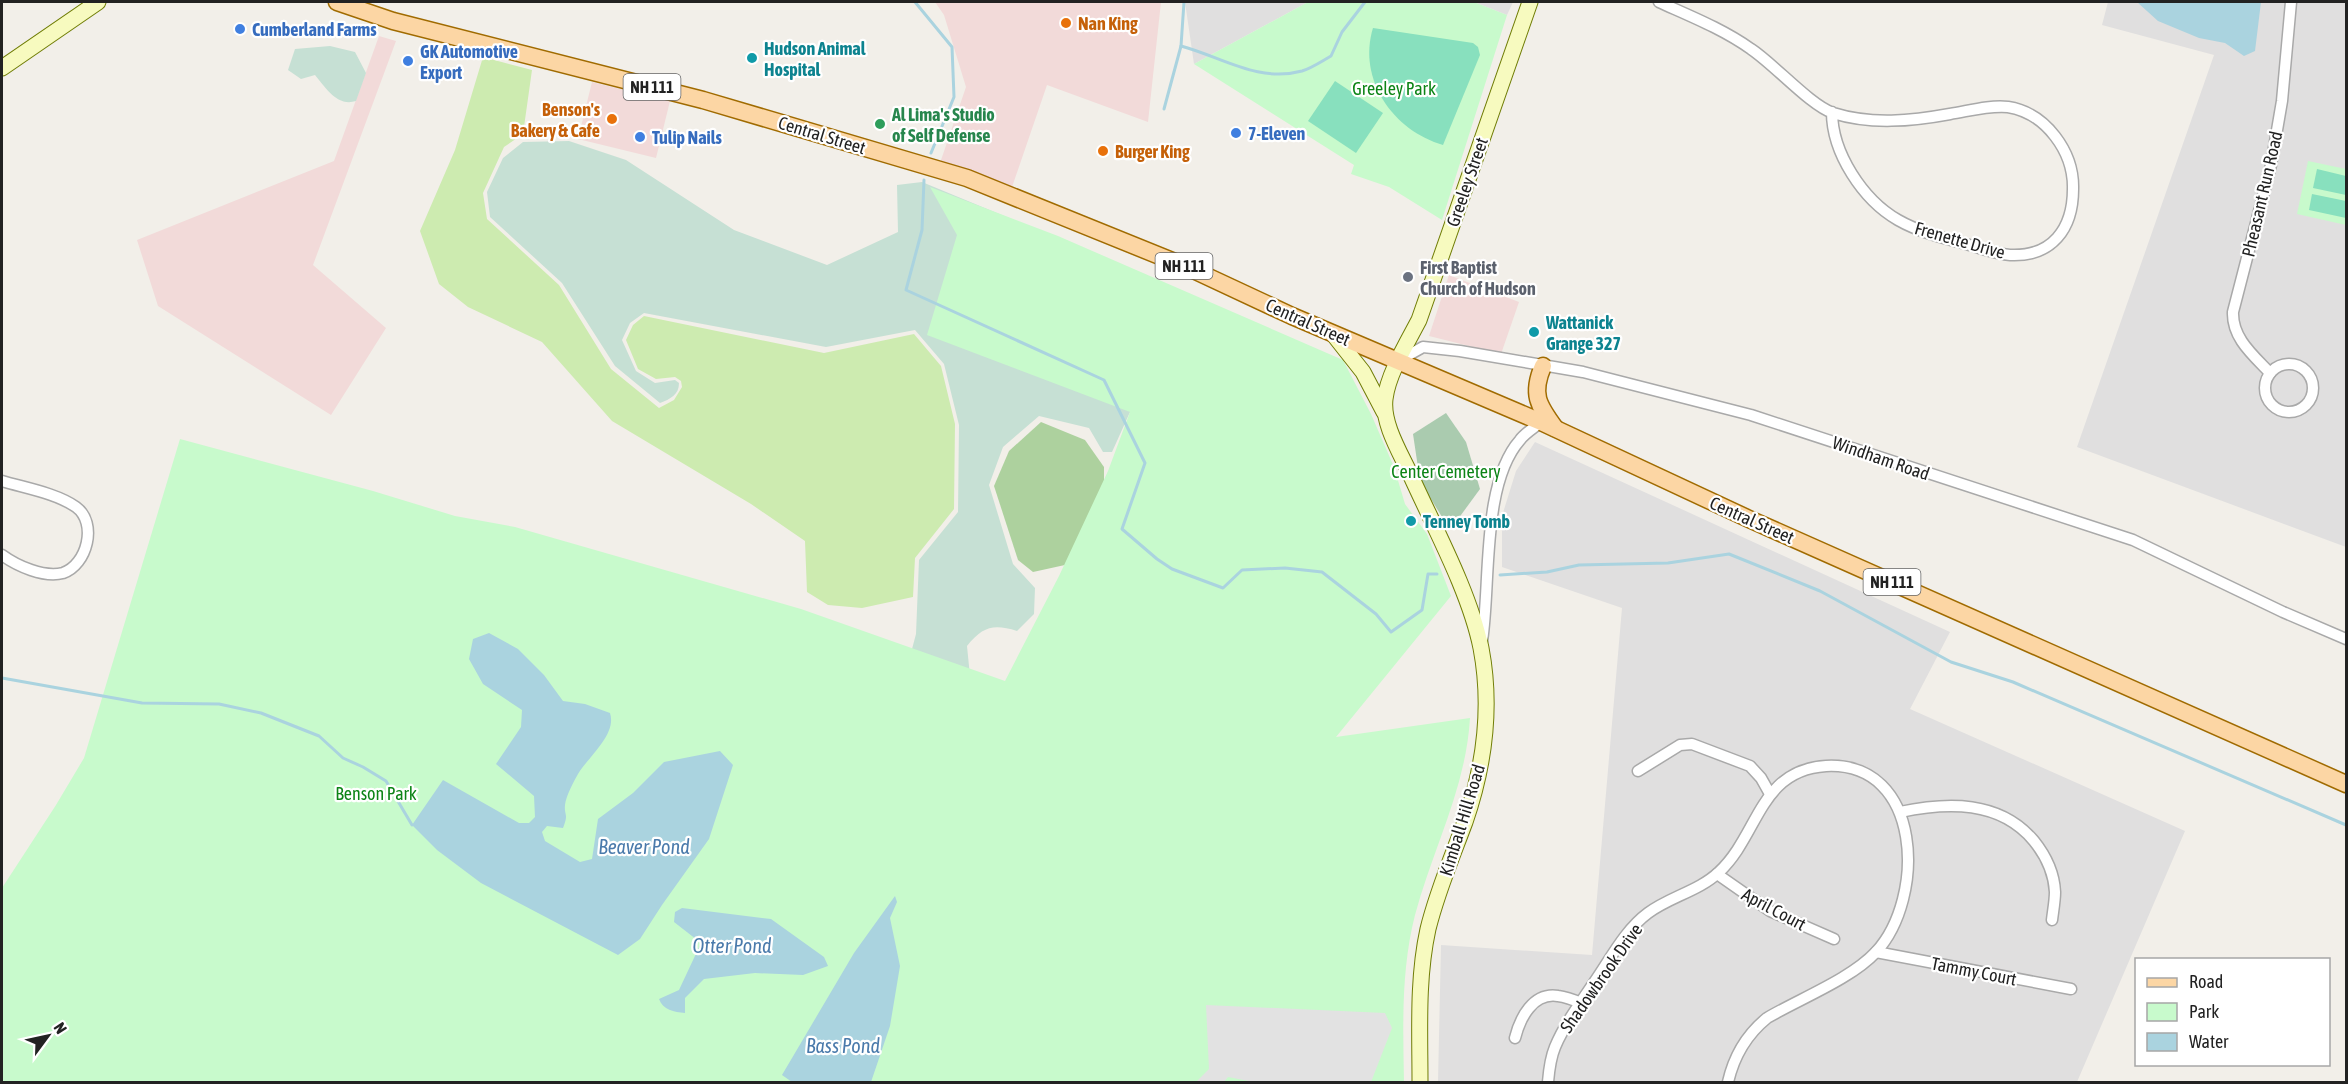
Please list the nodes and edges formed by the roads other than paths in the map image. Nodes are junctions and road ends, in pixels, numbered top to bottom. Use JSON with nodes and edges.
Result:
{"nodes":[{"id":1,"x":98,"y":2,"type":"edge"},
{"id":2,"x":336,"y":2,"type":"edge"},
{"id":3,"x":1530,"y":2,"type":"edge"},
{"id":4,"x":1659,"y":2,"type":"edge"},
{"id":5,"x":2291,"y":2,"type":"edge"},
{"id":6,"x":2,"y":68,"type":"edge"},
{"id":7,"x":1833,"y":112,"type":"junction"},
{"id":8,"x":1334,"y":334,"type":"junction"},
{"id":9,"x":1398,"y":362,"type":"junction"},
{"id":10,"x":1543,"y":366,"type":"junction"},
{"id":11,"x":2270,"y":373,"type":"junction"},
{"id":12,"x":1387,"y":417,"type":"junction"},
{"id":13,"x":1548,"y":425,"type":"junction"},
{"id":14,"x":2,"y":481,"type":"edge"},
{"id":15,"x":2,"y":555,"type":"edge"},
{"id":16,"x":2346,"y":639,"type":"edge"},
{"id":17,"x":1480,"y":647,"type":"junction"},
{"id":18,"x":1638,"y":771,"type":"dead end"},
{"id":19,"x":2346,"y":784,"type":"edge"},
{"id":20,"x":1770,"y":794,"type":"junction"},
{"id":21,"x":1900,"y":812,"type":"junction"},
{"id":22,"x":1717,"y":874,"type":"junction"},
{"id":23,"x":2052,"y":920,"type":"dead end"},
{"id":24,"x":1834,"y":939,"type":"dead end"},
{"id":25,"x":1876,"y":952,"type":"junction"},
{"id":26,"x":2072,"y":989,"type":"dead end"},
{"id":27,"x":1581,"y":1003,"type":"junction"},
{"id":28,"x":1515,"y":1038,"type":"dead end"},
{"id":29,"x":1420,"y":1083,"type":"edge"},
{"id":30,"x":1548,"y":1083,"type":"edge"},
{"id":31,"x":1728,"y":1083,"type":"edge"}],
"edges":[{"from":1,"to":6,"type":"street"},
{"from":2,"to":8,"type":"main road","name":"Central Street","number":"NH 111"},
{"from":3,"to":9,"type":"street","name":"Greeley Street"},
{"from":4,"to":7,"type":"street","name":"Frenette Drive"},
{"from":5,"to":11,"type":"street","name":"Pheasant Run Road"},
{"from":7,"to":7,"type":"street","name":"Frenette Drive"},
{"from":8,"to":9,"type":"main road","name":"Central Street","number":"NH 111"},
{"from":8,"to":12,"type":"street"},
{"from":9,"to":10,"type":"street","name":"Windham Road"},
{"from":9,"to":12,"type":"street","name":"Kimball Hill Road"},
{"from":9,"to":13,"type":"main road","name":"Central Street","number":"NH 111"},
{"from":10,"to":13,"type":"main road"},
{"from":10,"to":16,"type":"street","name":"Windham Road"},
{"from":11,"to":11,"type":"street"},
{"from":12,"to":17,"type":"street","name":"Kimball Hill Road"},
{"from":13,"to":17,"type":"street"},
{"from":13,"to":19,"type":"main road","name":"Central Street","number":"NH 111"},
{"from":14,"to":15,"type":"street"},
{"from":17,"to":29,"type":"street","name":"Kimball Hill Road"},
{"from":18,"to":20,"type":"street"},
{"from":20,"to":21,"type":"street","name":"Shadowbrook Drive"},
{"from":20,"to":22,"type":"street","name":"Shadowbrook Drive"},
{"from":21,"to":23,"type":"street"},
{"from":21,"to":25,"type":"street","name":"Shadowbrook Drive"},
{"from":22,"to":24,"type":"street","name":"April Court"},
{"from":22,"to":27,"type":"street","name":"Shadowbrook Drive"},
{"from":25,"to":26,"type":"street","name":"Tammy Court"},
{"from":25,"to":31,"type":"street","name":"Shadowbrook Drive"},
{"from":27,"to":28,"type":"street"},
{"from":27,"to":30,"type":"street","name":"Shadowbrook Drive"}]}
